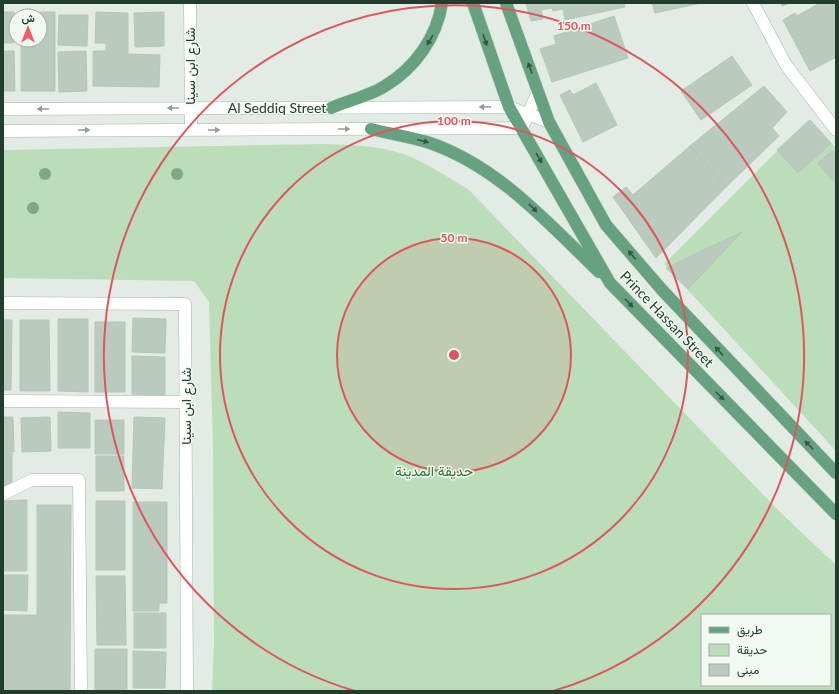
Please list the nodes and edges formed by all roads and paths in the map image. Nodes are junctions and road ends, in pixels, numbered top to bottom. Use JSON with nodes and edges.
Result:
{"nodes":[{"id":1,"x":190,"y":3,"type":"edge"},
{"id":2,"x":442,"y":3,"type":"edge"},
{"id":3,"x":473,"y":3,"type":"edge"},
{"id":4,"x":506,"y":3,"type":"edge"},
{"id":5,"x":753,"y":3,"type":"edge"},
{"id":6,"x":538,"y":92,"type":"junction"},
{"id":7,"x":509,"y":107,"type":"junction"},
{"id":8,"x":190,"y":108,"type":"junction"},
{"id":9,"x":331,"y":108,"type":"junction"},
{"id":10,"x":3,"y":109,"type":"edge"},
{"id":11,"x":528,"y":114,"type":"junction"},
{"id":12,"x":549,"y":122,"type":"junction"},
{"id":13,"x":522,"y":128,"type":"junction"},
{"id":14,"x":371,"y":129,"type":"junction"},
{"id":15,"x":191,"y":130,"type":"junction"},
{"id":16,"x":836,"y":130,"type":"edge"},
{"id":17,"x":3,"y":131,"type":"edge"},
{"id":18,"x":610,"y":283,"type":"junction"},
{"id":19,"x":3,"y":303,"type":"edge"},
{"id":20,"x":3,"y":401,"type":"edge"},
{"id":21,"x":186,"y":402,"type":"junction"},
{"id":22,"x":836,"y":473,"type":"edge"},
{"id":23,"x":3,"y":494,"type":"edge"},
{"id":24,"x":836,"y":514,"type":"edge"},
{"id":25,"x":81,"y":691,"type":"edge"},
{"id":26,"x":187,"y":691,"type":"edge"}],
"edges":[{"from":1,"to":8,"type":"street","name":"شارع ابن سينا"},
{"from":2,"to":9,"type":"main road","one_way":true},
{"from":3,"to":7,"type":"main road","name":"Prince Hassan Street","one_way":true},
{"from":6,"to":4,"type":"main road","name":"Prince Hassan Street","one_way":true},
{"from":5,"to":16,"type":"street"},
{"from":6,"to":11,"type":"street"},
{"from":6,"to":12,"type":"main road","name":"Prince Hassan Street"},
{"from":7,"to":9,"type":"street","name":"Al Seddiq Street","one_way":true},
{"from":7,"to":11,"type":"street","name":"Al Seddiq Street"},
{"from":7,"to":13,"type":"main road","name":"Prince Hassan Street"},
{"from":8,"to":9,"type":"street","name":"Al Seddiq Street"},
{"from":8,"to":10,"type":"street","name":"Al Seddiq Street","one_way":true},
{"from":8,"to":15,"type":"street","name":"شارع ابن سينا"},
{"from":11,"to":12,"type":"street","name":"Al Seddiq Street"},
{"from":11,"to":13,"type":"street"},
{"from":22,"to":12,"type":"main road","name":"Prince Hassan Street","one_way":true},
{"from":13,"to":14,"type":"street","name":"Al Seddiq Street"},
{"from":13,"to":18,"type":"main road","name":"Prince Hassan Street","one_way":true},
{"from":15,"to":14,"type":"street","name":"Al Seddiq Street","one_way":true},
{"from":14,"to":18,"type":"main road","one_way":true},
{"from":17,"to":15,"type":"street","name":"Al Seddiq Street","one_way":true},
{"from":18,"to":24,"type":"main road","name":"Prince Hassan Street","one_way":true},
{"from":19,"to":21,"type":"street","name":"شارع ابن سينا"},
{"from":20,"to":21,"type":"street"},
{"from":21,"to":26,"type":"street","name":"شارع ابن سينا"},
{"from":23,"to":25,"type":"street"}]}
